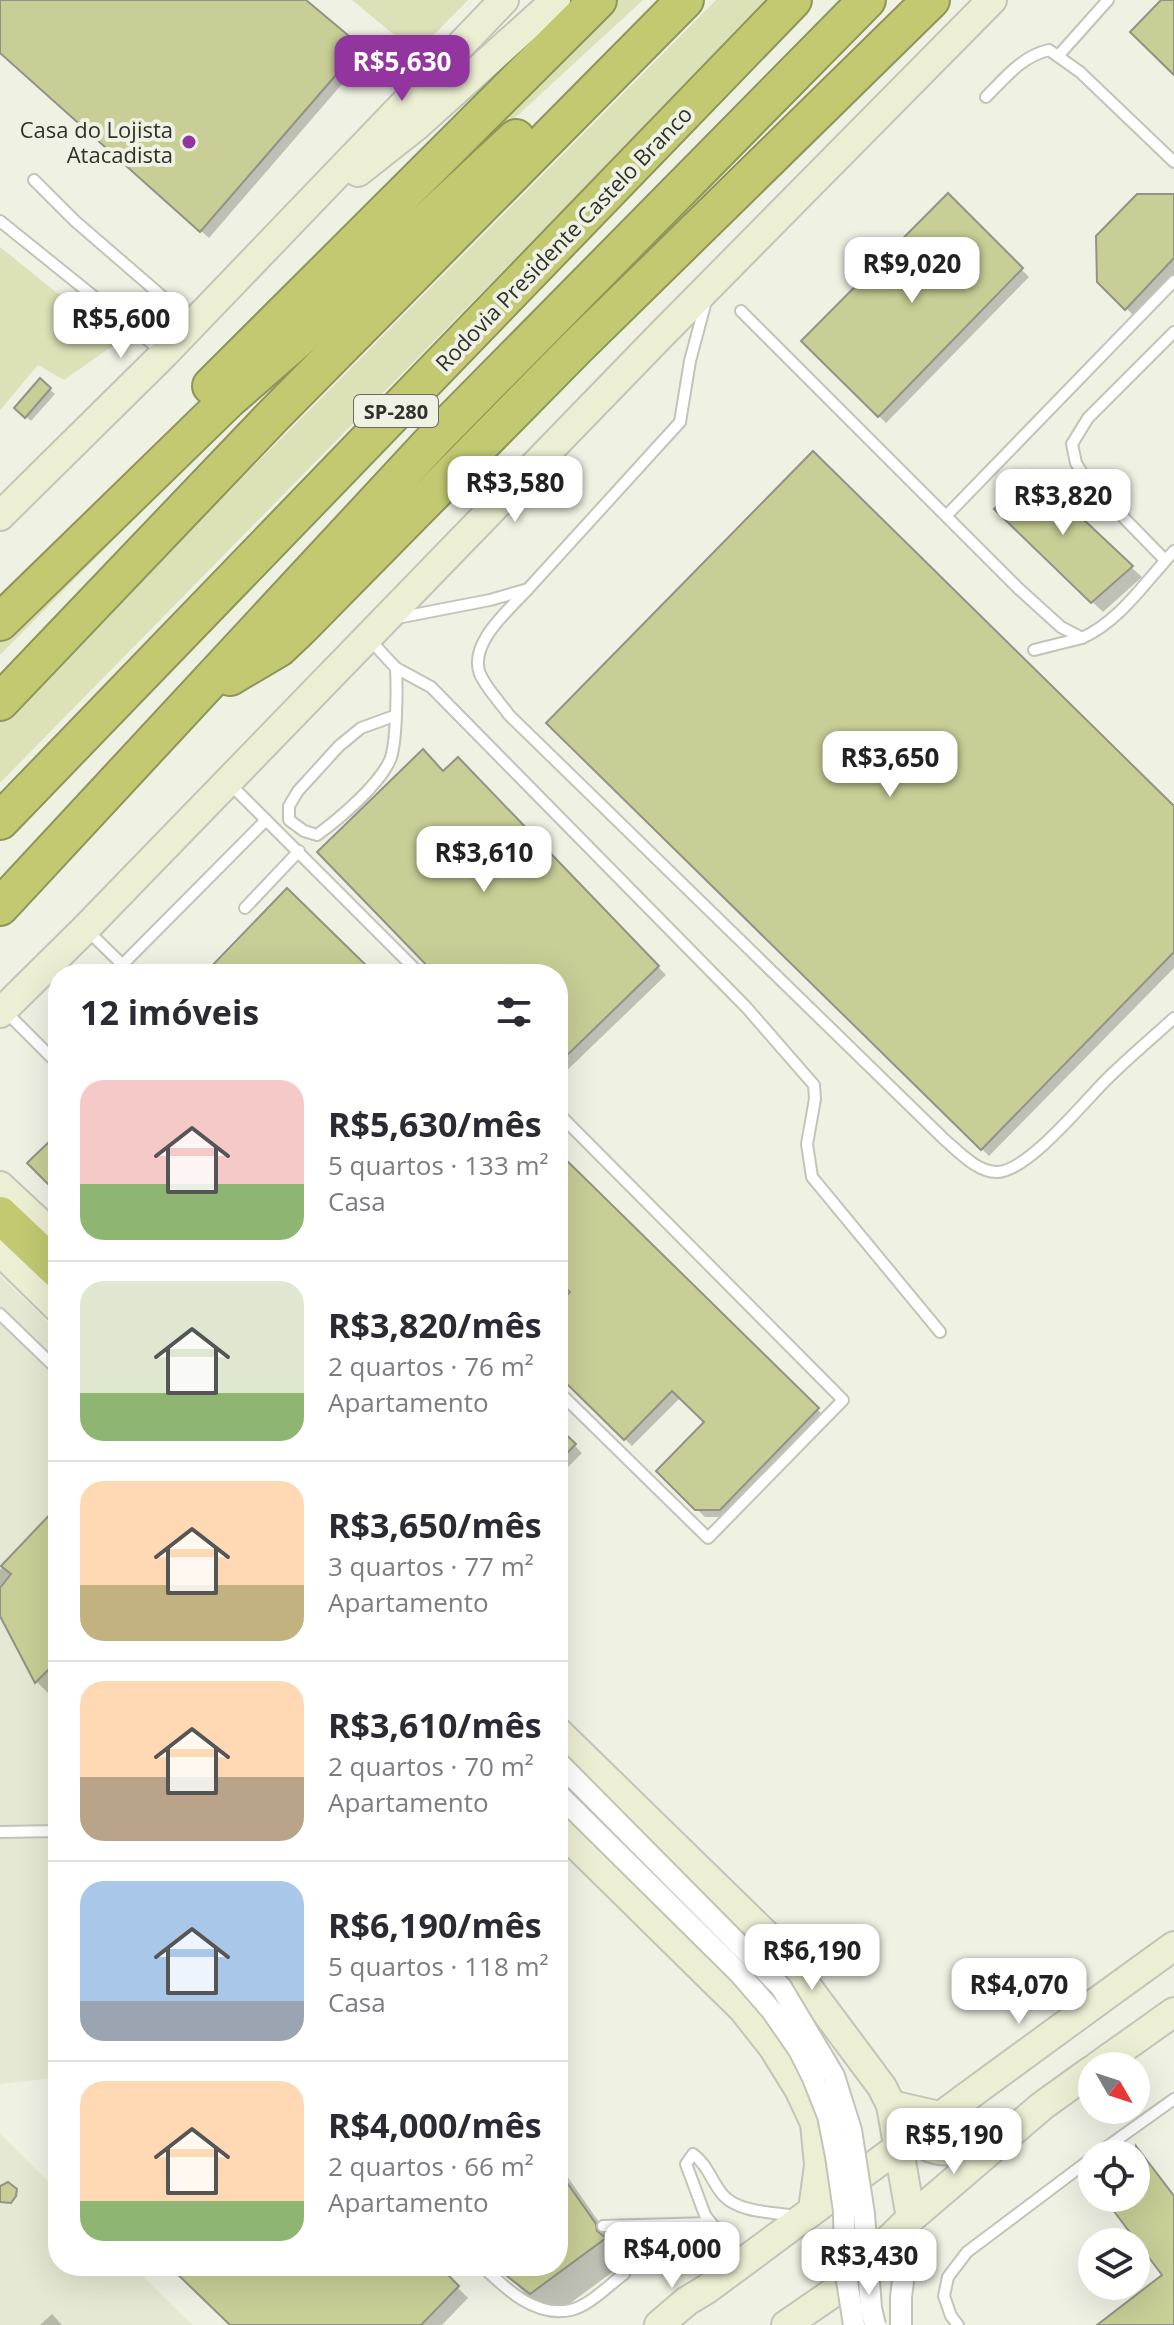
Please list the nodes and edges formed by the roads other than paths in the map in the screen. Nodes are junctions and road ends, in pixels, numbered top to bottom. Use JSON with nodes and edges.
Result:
{"nodes":[{"id":1,"x":504,"y":0,"type":"edge"},
{"id":2,"x":674,"y":0,"type":"edge"},
{"id":3,"x":685,"y":0,"type":"edge"},
{"id":4,"x":793,"y":0,"type":"edge"},
{"id":5,"x":867,"y":0,"type":"edge"},
{"id":6,"x":931,"y":0,"type":"edge"},
{"id":7,"x":992,"y":0,"type":"edge"},
{"id":8,"x":1108,"y":0,"type":"edge"},
{"id":9,"x":581,"y":6,"type":"edge"},
{"id":10,"x":1058,"y":56,"type":"junction"},
{"id":11,"x":986,"y":97,"type":"dead end"},
{"id":12,"x":1174,"y":162,"type":"edge"},
{"id":13,"x":34,"y":180,"type":"dead end"},
{"id":14,"x":0,"y":221,"type":"edge"},
{"id":15,"x":275,"y":237,"type":"junction"},
{"id":16,"x":1174,"y":281,"type":"edge"},
{"id":17,"x":710,"y":286,"type":"junction"},
{"id":18,"x":741,"y":311,"type":"dead end"},
{"id":19,"x":194,"y":324,"type":"junction"},
{"id":20,"x":1174,"y":332,"type":"edge"},
{"id":21,"x":165,"y":353,"type":"junction"},
{"id":22,"x":947,"y":515,"type":"junction"},
{"id":23,"x":0,"y":516,"type":"edge"},
{"id":24,"x":1174,"y":551,"type":"edge"},
{"id":25,"x":1165,"y":560,"type":"junction"},
{"id":26,"x":528,"y":589,"type":"junction"},
{"id":27,"x":0,"y":596,"type":"edge"},
{"id":28,"x":0,"y":622,"type":"edge"},
{"id":29,"x":376,"y":629,"type":"junction"},
{"id":30,"x":1082,"y":638,"type":"junction"},
{"id":31,"x":1034,"y":650,"type":"dead end"},
{"id":32,"x":396,"y":668,"type":"junction"},
{"id":33,"x":200,"y":694,"type":"junction"},
{"id":34,"x":0,"y":702,"type":"edge"},
{"id":35,"x":394,"y":716,"type":"junction"},
{"id":36,"x":226,"y":781,"type":"junction"},
{"id":37,"x":266,"y":820,"type":"junction"},
{"id":38,"x":0,"y":821,"type":"edge"},
{"id":39,"x":299,"y":851,"type":"junction"},
{"id":40,"x":0,"y":907,"type":"edge"},
{"id":41,"x":245,"y":908,"type":"dead end"},
{"id":42,"x":85,"y":929,"type":"junction"},
{"id":43,"x":50,"y":964,"type":"edge"},
{"id":44,"x":121,"y":964,"type":"edge"},
{"id":45,"x":123,"y":964,"type":"edge"},
{"id":46,"x":410,"y":964,"type":"edge"},
{"id":47,"x":48,"y":966,"type":"edge"},
{"id":48,"x":2,"y":1011,"type":"edge"},
{"id":49,"x":1174,"y":1018,"type":"edge"},
{"id":50,"x":48,"y":1055,"type":"edge"},
{"id":51,"x":568,"y":1123,"type":"edge"},
{"id":52,"x":0,"y":1186,"type":"edge"},
{"id":53,"x":0,"y":1215,"type":"edge"},
{"id":54,"x":48,"y":1247,"type":"edge"},
{"id":55,"x":0,"y":1251,"type":"edge"},
{"id":56,"x":48,"y":1252,"type":"edge"},
{"id":57,"x":48,"y":1298,"type":"edge"},
{"id":58,"x":0,"y":1314,"type":"edge"},
{"id":59,"x":940,"y":1332,"type":"dead end"},
{"id":60,"x":48,"y":1360,"type":"edge"},
{"id":61,"x":568,"y":1401,"type":"edge"},
{"id":62,"x":568,"y":1742,"type":"edge"},
{"id":63,"x":568,"y":1772,"type":"edge"},
{"id":64,"x":568,"y":1804,"type":"edge"},
{"id":65,"x":48,"y":1831,"type":"edge"},
{"id":66,"x":0,"y":1832,"type":"edge"},
{"id":67,"x":568,"y":1837,"type":"edge"},
{"id":68,"x":1174,"y":1946,"type":"edge"},
{"id":69,"x":792,"y":1967,"type":"junction"},
{"id":70,"x":743,"y":2009,"type":"junction"},
{"id":71,"x":1174,"y":2012,"type":"edge"},
{"id":72,"x":1118,"y":2052,"type":"edge"},
{"id":73,"x":1078,"y":2080,"type":"edge"},
{"id":74,"x":1174,"y":2099,"type":"edge"},
{"id":75,"x":891,"y":2105,"type":"junction"},
{"id":76,"x":1042,"y":2106,"type":"junction"},
{"id":77,"x":939,"y":2116,"type":"junction"},
{"id":78,"x":1116,"y":2140,"type":"edge"},
{"id":79,"x":898,"y":2150,"type":"junction"},
{"id":80,"x":1078,"y":2168,"type":"edge"},
{"id":81,"x":808,"y":2214,"type":"junction"},
{"id":82,"x":911,"y":2218,"type":"junction"},
{"id":83,"x":711,"y":2223,"type":"junction"},
{"id":84,"x":603,"y":2226,"type":"dead end"},
{"id":85,"x":742,"y":2263,"type":"junction"},
{"id":86,"x":624,"y":2274,"type":"dead end"},
{"id":87,"x":492,"y":2276,"type":"edge"},
{"id":88,"x":707,"y":2289,"type":"junction"},
{"id":89,"x":659,"y":2325,"type":"edge"},
{"id":90,"x":676,"y":2325,"type":"edge"},
{"id":91,"x":786,"y":2325,"type":"edge"},
{"id":92,"x":846,"y":2325,"type":"edge"},
{"id":93,"x":854,"y":2325,"type":"edge"},
{"id":94,"x":875,"y":2325,"type":"edge"},
{"id":95,"x":886,"y":2325,"type":"edge"},
{"id":96,"x":901,"y":2325,"type":"edge"},
{"id":97,"x":958,"y":2325,"type":"edge"}],
"edges":[{"from":1,"to":15,"type":"street"},
{"from":2,"to":28,"type":"highway"},
{"from":3,"to":34,"type":"highway"},
{"from":4,"to":38,"type":"highway","name":"Rodovia Presidente Castelo Branco","number":"SP-280"},
{"from":5,"to":33,"type":"highway"},
{"from":6,"to":33,"type":"highway"},
{"from":7,"to":17,"type":"street"},
{"from":8,"to":10,"type":"lane"},
{"from":9,"to":15,"type":"street"},
{"from":9,"to":27,"type":"highway"},
{"from":10,"to":11,"type":"lane"},
{"from":10,"to":12,"type":"lane"},
{"from":13,"to":19,"type":"lane"},
{"from":14,"to":21,"type":"lane"},
{"from":15,"to":19,"type":"street"},
{"from":16,"to":22,"type":"lane"},
{"from":17,"to":26,"type":"lane"},
{"from":17,"to":29,"type":"street"},
{"from":18,"to":22,"type":"lane"},
{"from":19,"to":21,"type":"street"},
{"from":20,"to":25,"type":"lane"},
{"from":21,"to":23,"type":"street"},
{"from":22,"to":30,"type":"lane"},
{"from":24,"to":25,"type":"lane"},
{"from":25,"to":30,"type":"lane"},
{"from":26,"to":29,"type":"lane"},
{"from":26,"to":49,"type":"lane"},
{"from":29,"to":32,"type":"lane"},
{"from":29,"to":36,"type":"street"},
{"from":30,"to":31,"type":"lane"},
{"from":32,"to":35,"type":"lane"},
{"from":32,"to":59,"type":"lane"},
{"from":33,"to":40,"type":"highway"},
{"from":35,"to":35,"type":"lane"},
{"from":36,"to":37,"type":"lane"},
{"from":36,"to":42,"type":"street"},
{"from":37,"to":39,"type":"lane"},
{"from":37,"to":45,"type":"lane"},
{"from":39,"to":41,"type":"lane"},
{"from":39,"to":46,"type":"lane"},
{"from":42,"to":43,"type":"street"},
{"from":42,"to":44,"type":"lane"},
{"from":47,"to":48,"type":"street"},
{"from":48,"to":50,"type":"lane"},
{"from":51,"to":61,"type":"lane"},
{"from":52,"to":54,"type":"street"},
{"from":53,"to":56,"type":"highway"},
{"from":55,"to":57,"type":"street"},
{"from":58,"to":60,"type":"lane"},
{"from":62,"to":69,"type":"street"},
{"from":63,"to":94,"type":"street","bridge":true},
{"from":64,"to":93,"type":"street","bridge":true},
{"from":65,"to":66,"type":"lane"},
{"from":67,"to":70,"type":"street"},
{"from":68,"to":77,"type":"street"},
{"from":69,"to":70,"type":"street"},
{"from":69,"to":75,"type":"street"},
{"from":70,"to":81,"type":"street"},
{"from":71,"to":72,"type":"street"},
{"from":73,"to":76,"type":"street"},
{"from":74,"to":78,"type":"lane"},
{"from":75,"to":77,"type":"street"},
{"from":75,"to":79,"type":"street"},
{"from":76,"to":77,"type":"street"},
{"from":76,"to":82,"type":"street"},
{"from":77,"to":79,"type":"street"},
{"from":79,"to":81,"type":"street"},
{"from":79,"to":82,"type":"street"},
{"from":80,"to":97,"type":"lane"},
{"from":81,"to":83,"type":"lane"},
{"from":81,"to":85,"type":"street"},
{"from":82,"to":91,"type":"street"},
{"from":82,"to":96,"type":"street"},
{"from":83,"to":84,"type":"lane"},
{"from":83,"to":85,"type":"lane"},
{"from":85,"to":88,"type":"street"},
{"from":86,"to":87,"type":"lane"},
{"from":88,"to":89,"type":"street"},
{"from":88,"to":90,"type":"street"},
{"from":92,"to":95,"type":"street"}]}
